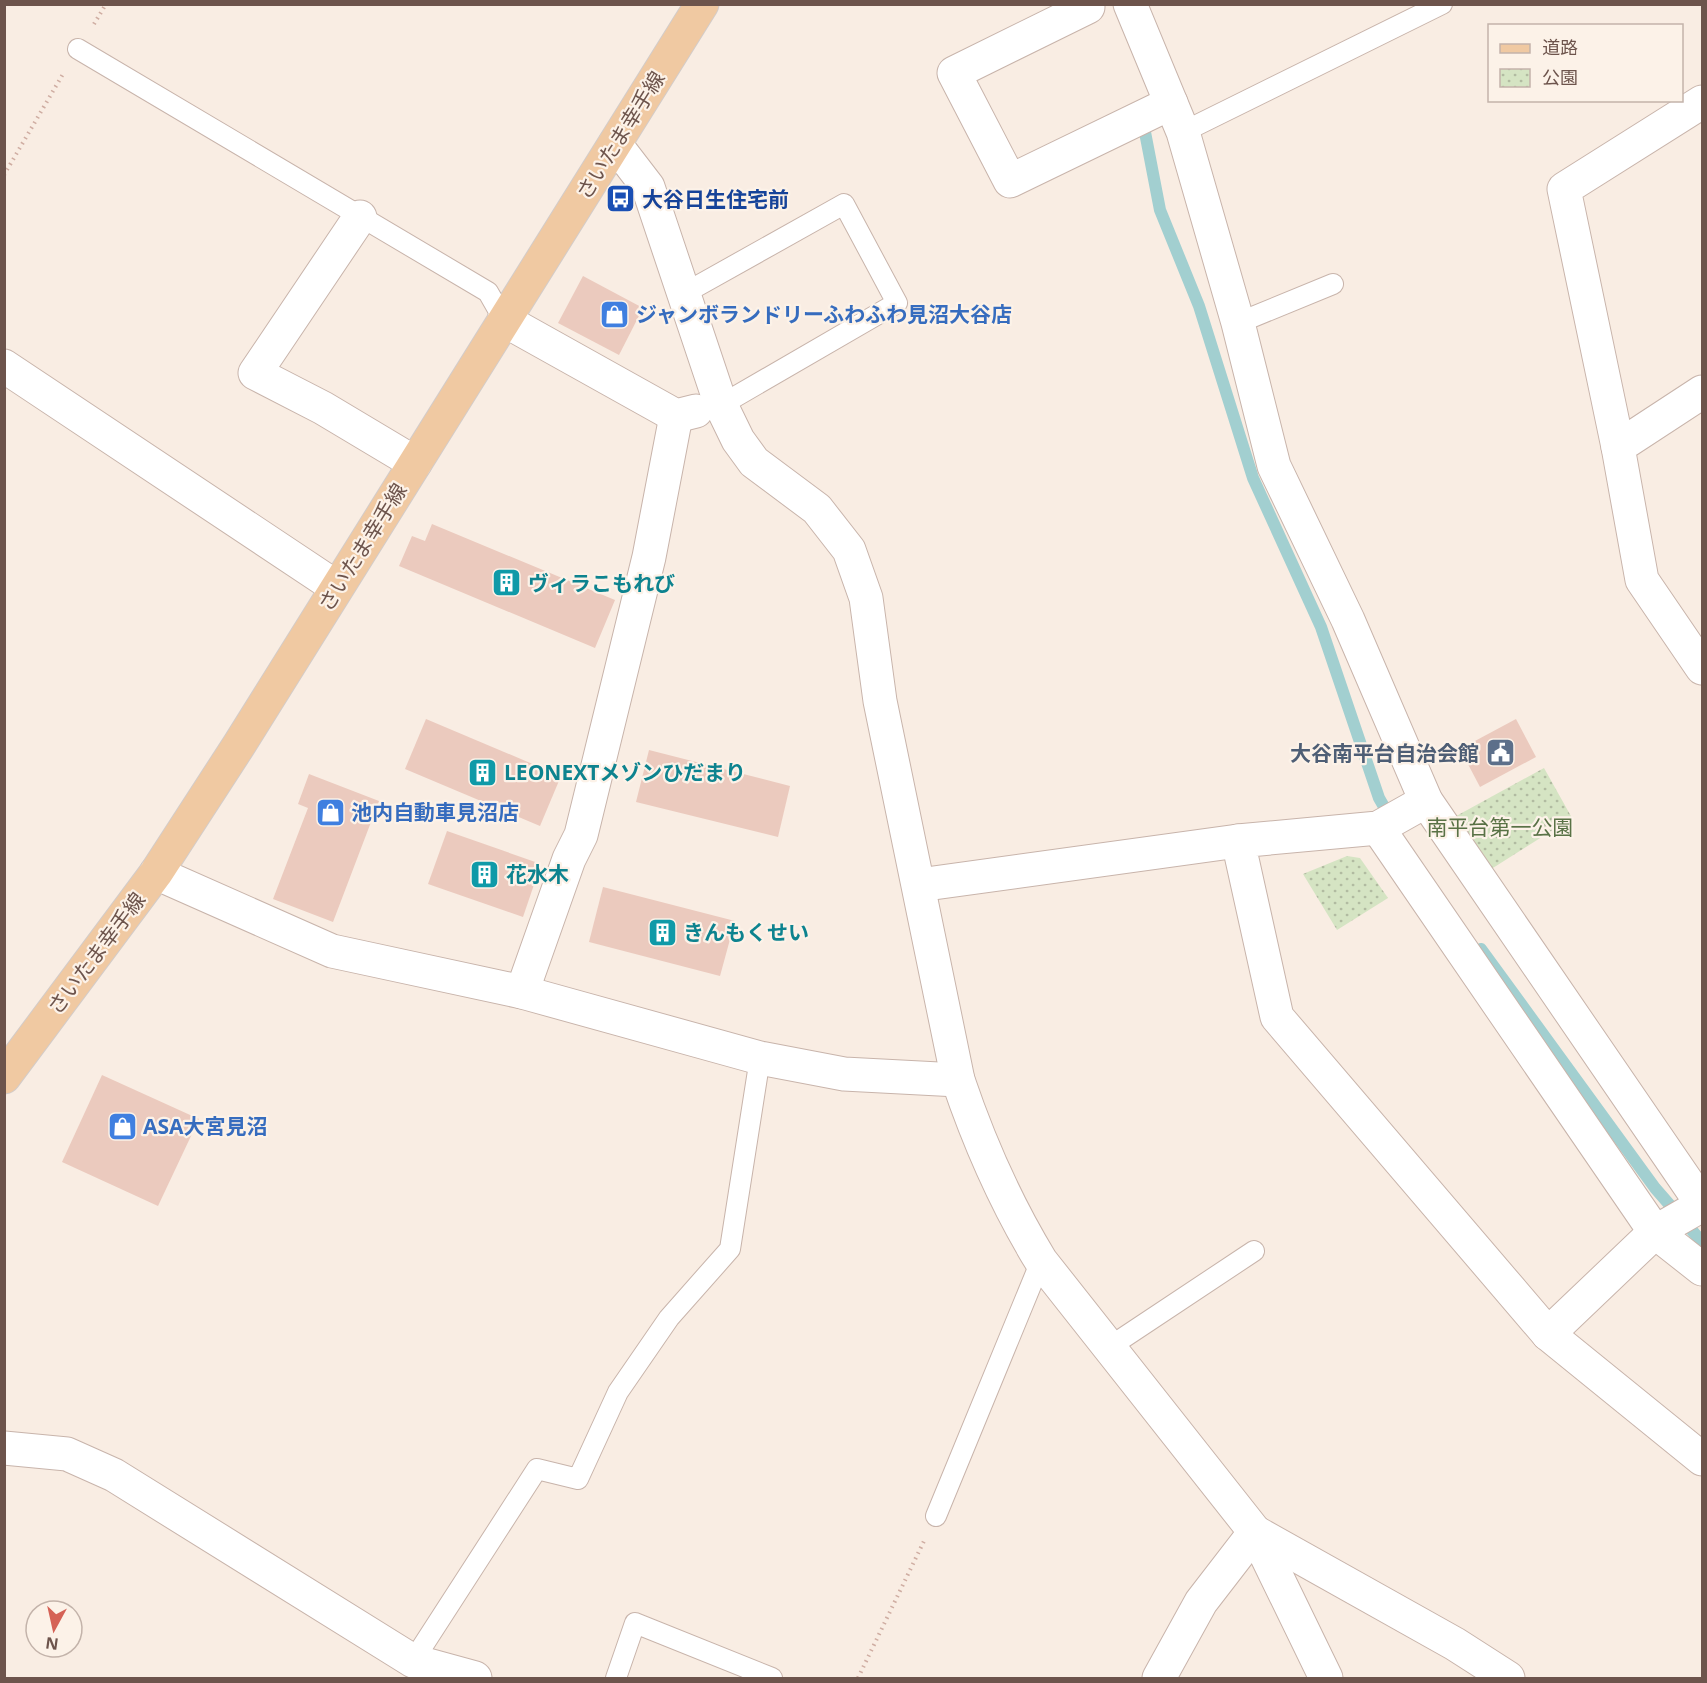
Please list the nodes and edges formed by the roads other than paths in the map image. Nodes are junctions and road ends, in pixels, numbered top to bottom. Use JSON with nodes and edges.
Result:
{"nodes":[{"id":1,"x":702,"y":4,"type":"edge"},
{"id":2,"x":1442,"y":4,"type":"edge"},
{"id":3,"x":1092,"y":5,"type":"edge"},
{"id":4,"x":1139,"y":7,"type":"edge"},
{"id":5,"x":78,"y":49,"type":"road end"},
{"id":6,"x":1702,"y":102,"type":"edge"},
{"id":7,"x":1171,"y":103,"type":"junction"},
{"id":8,"x":1183,"y":132,"type":"junction"},
{"id":9,"x":615,"y":144,"type":"junction"},
{"id":10,"x":360,"y":217,"type":"junction"},
{"id":11,"x":1333,"y":284,"type":"dead end"},
{"id":12,"x":685,"y":293,"type":"junction"},
{"id":13,"x":504,"y":320,"type":"junction"},
{"id":14,"x":1238,"y":323,"type":"junction"},
{"id":15,"x":4,"y":366,"type":"edge"},
{"id":16,"x":1702,"y":395,"type":"edge"},
{"id":17,"x":721,"y":405,"type":"junction"},
{"id":18,"x":676,"y":416,"type":"junction"},
{"id":19,"x":1618,"y":447,"type":"junction"},
{"id":20,"x":415,"y":463,"type":"junction"},
{"id":21,"x":336,"y":587,"type":"junction"},
{"id":22,"x":1702,"y":668,"type":"edge"},
{"id":23,"x":1397,"y":817,"type":"junction"},
{"id":24,"x":1238,"y":841,"type":"junction"},
{"id":25,"x":156,"y":873,"type":"junction"},
{"id":26,"x":919,"y":885,"type":"junction"},
{"id":27,"x":522,"y":992,"type":"junction"},
{"id":28,"x":760,"y":1058,"type":"junction"},
{"id":29,"x":4,"y":1077,"type":"edge"},
{"id":30,"x":958,"y":1080,"type":"junction"},
{"id":31,"x":1683,"y":1216,"type":"edge"},
{"id":32,"x":1254,"y":1251,"type":"dead end"},
{"id":33,"x":1041,"y":1261,"type":"junction"},
{"id":34,"x":1702,"y":1269,"type":"edge"},
{"id":35,"x":1548,"y":1334,"type":"junction"},
{"id":36,"x":1111,"y":1346,"type":"junction"},
{"id":37,"x":4,"y":1448,"type":"edge"},
{"id":38,"x":1702,"y":1459,"type":"edge"},
{"id":39,"x":936,"y":1516,"type":"road end"},
{"id":40,"x":1255,"y":1532,"type":"junction"},
{"id":41,"x":413,"y":1660,"type":"junction"},
{"id":42,"x":475,"y":1678,"type":"edge"},
{"id":43,"x":616,"y":1678,"type":"edge"},
{"id":44,"x":772,"y":1678,"type":"edge"},
{"id":45,"x":1159,"y":1678,"type":"edge"},
{"id":46,"x":1326,"y":1678,"type":"edge"},
{"id":47,"x":1508,"y":1678,"type":"edge"}],
"edges":[{"from":1,"to":9,"type":"main road","name":"さいたま幸手線"},
{"from":2,"to":8,"type":"lane"},
{"from":3,"to":7,"type":"street"},
{"from":4,"to":7,"type":"street"},
{"from":5,"to":10,"type":"lane"},
{"from":6,"to":19,"type":"street"},
{"from":7,"to":8,"type":"street"},
{"from":8,"to":14,"type":"street"},
{"from":9,"to":12,"type":"street"},
{"from":9,"to":13,"type":"main road","name":"さいたま幸手線"},
{"from":10,"to":13,"type":"lane"},
{"from":10,"to":20,"type":"street"},
{"from":11,"to":14,"type":"lane"},
{"from":12,"to":17,"type":"street"},
{"from":12,"to":17,"type":"lane"},
{"from":13,"to":18,"type":"street"},
{"from":13,"to":20,"type":"main road","name":"さいたま幸手線"},
{"from":14,"to":23,"type":"street"},
{"from":15,"to":21,"type":"street"},
{"from":16,"to":19,"type":"street"},
{"from":17,"to":18,"type":"street"},
{"from":17,"to":26,"type":"street"},
{"from":18,"to":27,"type":"street"},
{"from":19,"to":22,"type":"street"},
{"from":20,"to":21,"type":"main road","name":"さいたま幸手線"},
{"from":21,"to":25,"type":"main road","name":"さいたま幸手線"},
{"from":23,"to":24,"type":"street"},
{"from":23,"to":31,"type":"street"},
{"from":23,"to":31,"type":"street"},
{"from":24,"to":26,"type":"street"},
{"from":24,"to":35,"type":"street"},
{"from":25,"to":27,"type":"street"},
{"from":25,"to":29,"type":"main road","name":"さいたま幸手線"},
{"from":26,"to":30,"type":"street"},
{"from":27,"to":28,"type":"street"},
{"from":28,"to":30,"type":"street"},
{"from":28,"to":41,"type":"lane"},
{"from":30,"to":33,"type":"street"},
{"from":31,"to":34,"type":"street"},
{"from":31,"to":35,"type":"street"},
{"from":32,"to":36,"type":"lane"},
{"from":33,"to":36,"type":"street"},
{"from":33,"to":39,"type":"lane"},
{"from":35,"to":38,"type":"street"},
{"from":36,"to":40,"type":"street"},
{"from":37,"to":41,"type":"street"},
{"from":40,"to":45,"type":"street"},
{"from":40,"to":46,"type":"street"},
{"from":40,"to":47,"type":"street"},
{"from":41,"to":42,"type":"street"},
{"from":43,"to":44,"type":"lane"}]}
